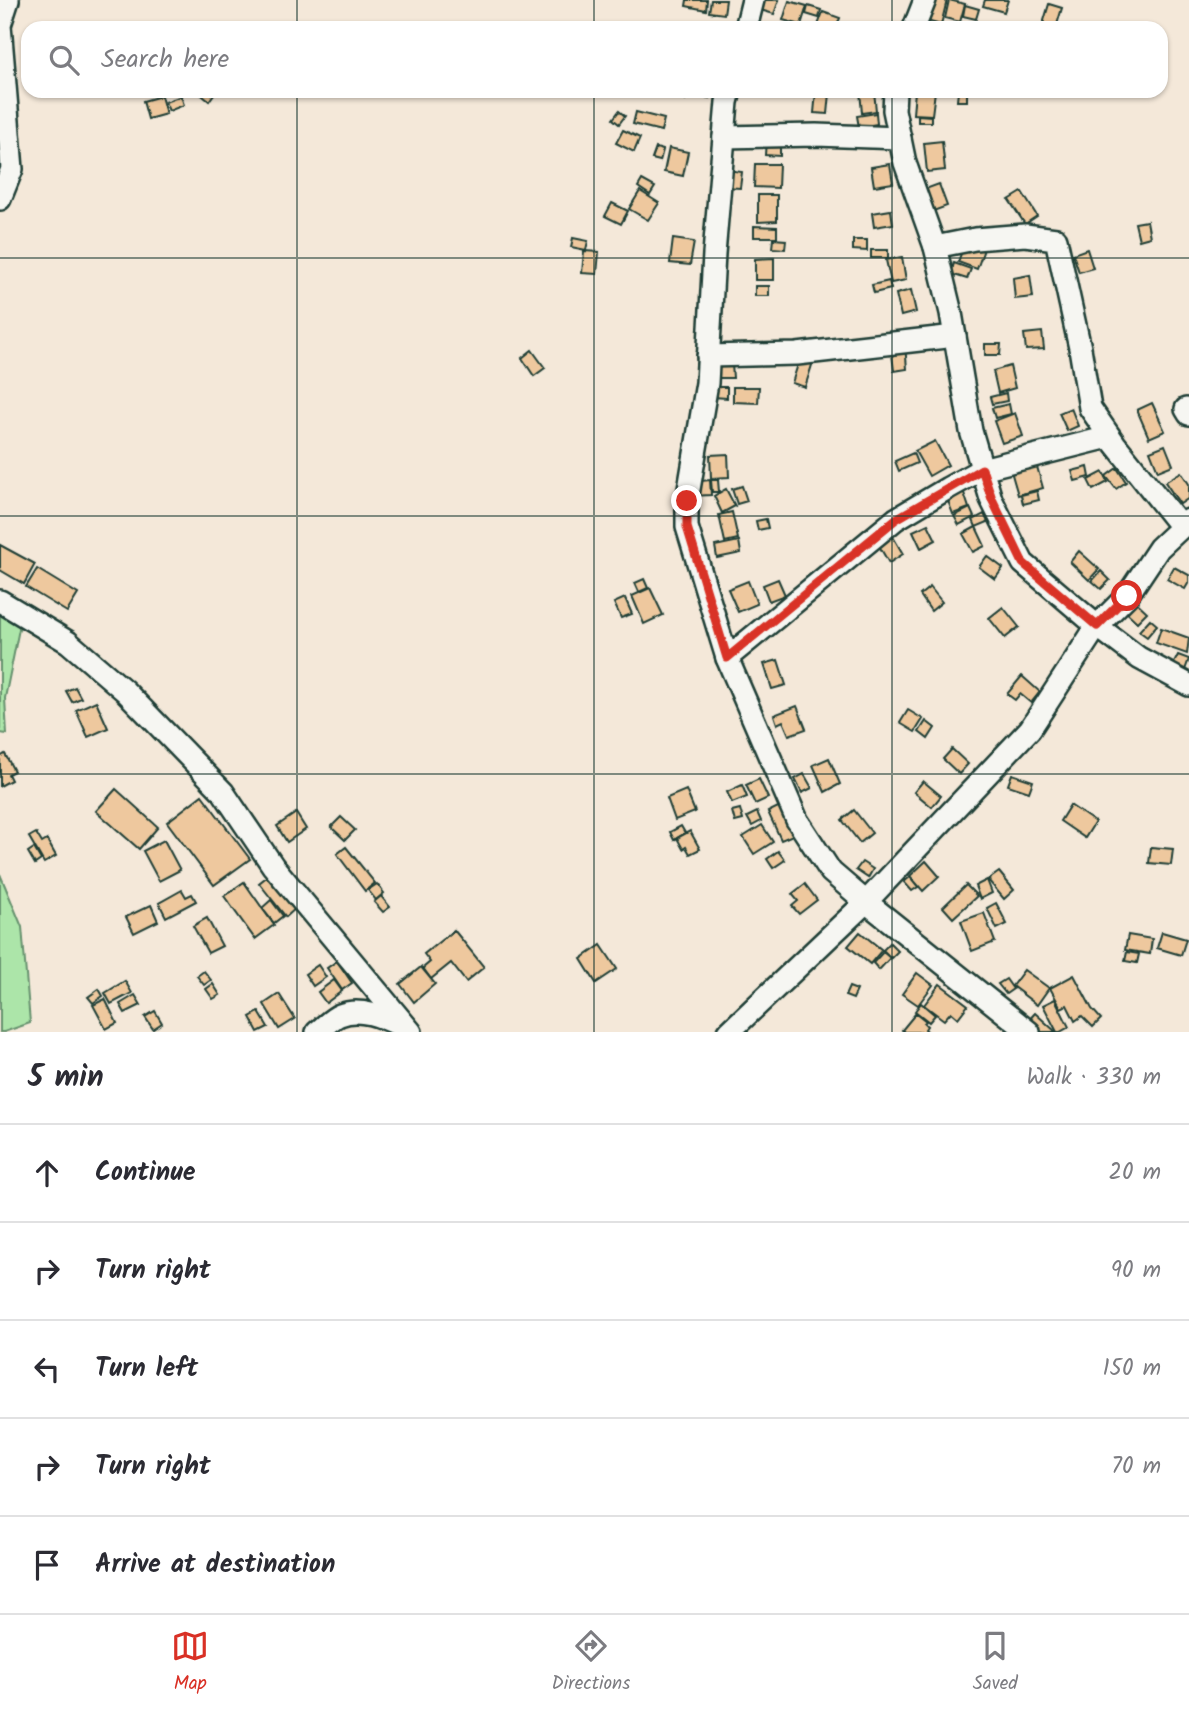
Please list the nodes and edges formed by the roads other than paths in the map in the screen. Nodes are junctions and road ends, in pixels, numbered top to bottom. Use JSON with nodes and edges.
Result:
{"nodes":[{"id":1,"x":8,"y":0,"type":"edge"},
{"id":2,"x":753,"y":0,"type":"edge"},
{"id":3,"x":925,"y":0,"type":"edge"},
{"id":4,"x":748,"y":21,"type":"edge"},
{"id":5,"x":917,"y":21,"type":"edge"},
{"id":6,"x":728,"y":98,"type":"edge"},
{"id":7,"x":895,"y":98,"type":"edge"},
{"id":8,"x":724,"y":136,"type":"junction"},
{"id":9,"x":900,"y":138,"type":"junction"},
{"id":10,"x":0,"y":199,"type":"edge"},
{"id":11,"x":935,"y":247,"type":"junction"},
{"id":12,"x":955,"y":336,"type":"junction"},
{"id":13,"x":708,"y":356,"type":"junction"},
{"id":14,"x":1110,"y":437,"type":"junction"},
{"id":15,"x":982,"y":469,"type":"junction"},
{"id":16,"x":1185,"y":524,"type":"edge"},
{"id":17,"x":0,"y":601,"type":"edge"},
{"id":18,"x":1097,"y":626,"type":"junction"},
{"id":19,"x":727,"y":658,"type":"junction"},
{"id":20,"x":1189,"y":684,"type":"edge"},
{"id":21,"x":866,"y":902,"type":"junction"},
{"id":22,"x":410,"y":1030,"type":"edge"},
{"id":23,"x":317,"y":1032,"type":"edge"},
{"id":24,"x":729,"y":1032,"type":"edge"},
{"id":25,"x":1029,"y":1032,"type":"edge"}],
"edges":[{"from":1,"to":10,"type":"street"},
{"from":2,"to":4,"type":"street"},
{"from":3,"to":5,"type":"street"},
{"from":6,"to":8,"type":"street"},
{"from":7,"to":9,"type":"street"},
{"from":8,"to":9,"type":"street"},
{"from":8,"to":13,"type":"street"},
{"from":9,"to":11,"type":"street"},
{"from":11,"to":12,"type":"street"},
{"from":11,"to":14,"type":"street"},
{"from":12,"to":13,"type":"street"},
{"from":12,"to":15,"type":"street"},
{"from":13,"to":19,"type":"street"},
{"from":14,"to":15,"type":"street"},
{"from":14,"to":16,"type":"street"},
{"from":15,"to":18,"type":"street"},
{"from":15,"to":19,"type":"street"},
{"from":16,"to":18,"type":"street"},
{"from":17,"to":22,"type":"street"},
{"from":18,"to":20,"type":"street"},
{"from":18,"to":21,"type":"street"},
{"from":19,"to":21,"type":"street"},
{"from":21,"to":24,"type":"street"},
{"from":21,"to":25,"type":"street"},
{"from":22,"to":23,"type":"street"}]}
